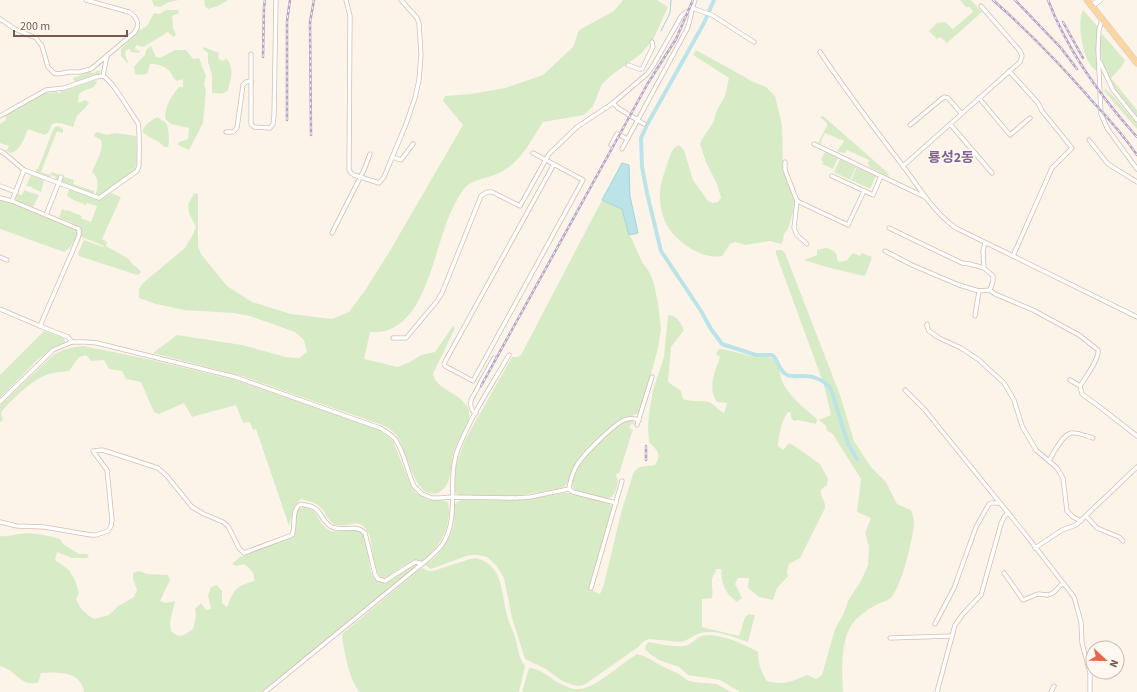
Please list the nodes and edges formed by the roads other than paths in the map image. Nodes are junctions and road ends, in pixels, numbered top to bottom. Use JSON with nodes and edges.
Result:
{"nodes":[{"id":1,"x":86,"y":0,"type":"edge"},
{"id":2,"x":276,"y":0,"type":"edge"},
{"id":3,"x":346,"y":0,"type":"edge"},
{"id":4,"x":401,"y":0,"type":"edge"},
{"id":5,"x":695,"y":0,"type":"edge"},
{"id":6,"x":1087,"y":0,"type":"edge"},
{"id":7,"x":1100,"y":0,"type":"edge"},
{"id":8,"x":981,"y":6,"type":"dead end"},
{"id":9,"x":1092,"y":6,"type":"junction"},
{"id":10,"x":691,"y":9,"type":"junction"},
{"id":11,"x":0,"y":19,"type":"edge"},
{"id":12,"x":1102,"y":19,"type":"junction"},
{"id":13,"x":652,"y":42,"type":"dead end"},
{"id":14,"x":754,"y":42,"type":"dead end"},
{"id":15,"x":820,"y":52,"type":"dead end"},
{"id":16,"x":251,"y":54,"type":"dead end"},
{"id":17,"x":107,"y":56,"type":"junction"},
{"id":18,"x":1100,"y":62,"type":"junction"},
{"id":19,"x":1137,"y":62,"type":"edge"},
{"id":20,"x":628,"y":65,"type":"dead end"},
{"id":21,"x":642,"y":68,"type":"junction"},
{"id":22,"x":1010,"y":71,"type":"junction"},
{"id":23,"x":647,"y":73,"type":"junction"},
{"id":24,"x":103,"y":76,"type":"junction"},
{"id":25,"x":251,"y":81,"type":"junction"},
{"id":26,"x":979,"y":98,"type":"junction"},
{"id":27,"x":613,"y":103,"type":"junction"},
{"id":28,"x":961,"y":114,"type":"junction"},
{"id":29,"x":0,"y":116,"type":"edge"},
{"id":30,"x":1030,"y":118,"type":"dead end"},
{"id":31,"x":1137,"y":120,"type":"edge"},
{"id":32,"x":638,"y":121,"type":"junction"},
{"id":33,"x":644,"y":124,"type":"dead end"},
{"id":34,"x":950,"y":124,"type":"junction"},
{"id":35,"x":910,"y":125,"type":"dead end"},
{"id":36,"x":226,"y":132,"type":"dead end"},
{"id":37,"x":628,"y":139,"type":"junction"},
{"id":38,"x":1089,"y":140,"type":"dead end"},
{"id":39,"x":413,"y":144,"type":"dead end"},
{"id":40,"x":814,"y":144,"type":"dead end"},
{"id":41,"x":610,"y":145,"type":"dead end"},
{"id":42,"x":622,"y":149,"type":"dead end"},
{"id":43,"x":0,"y":151,"type":"edge"},
{"id":44,"x":532,"y":153,"type":"dead end"},
{"id":45,"x":370,"y":154,"type":"dead end"},
{"id":46,"x":392,"y":157,"type":"junction"},
{"id":47,"x":546,"y":160,"type":"junction"},
{"id":48,"x":785,"y":162,"type":"dead end"},
{"id":49,"x":554,"y":164,"type":"junction"},
{"id":50,"x":903,"y":166,"type":"junction"},
{"id":51,"x":1137,"y":169,"type":"edge"},
{"id":52,"x":24,"y":170,"type":"junction"},
{"id":53,"x":992,"y":173,"type":"dead end"},
{"id":54,"x":832,"y":176,"type":"dead end"},
{"id":55,"x":881,"y":176,"type":"junction"},
{"id":56,"x":61,"y":177,"type":"dead end"},
{"id":57,"x":360,"y":177,"type":"junction"},
{"id":58,"x":1137,"y":182,"type":"edge"},
{"id":59,"x":58,"y":183,"type":"junction"},
{"id":60,"x":533,"y":183,"type":"junction"},
{"id":61,"x":0,"y":186,"type":"edge"},
{"id":62,"x":541,"y":188,"type":"junction"},
{"id":63,"x":864,"y":191,"type":"junction"},
{"id":64,"x":16,"y":192,"type":"junction"},
{"id":65,"x":926,"y":197,"type":"junction"},
{"id":66,"x":0,"y":198,"type":"edge"},
{"id":67,"x":12,"y":201,"type":"junction"},
{"id":68,"x":797,"y":202,"type":"junction"},
{"id":69,"x":520,"y":206,"type":"junction"},
{"id":70,"x":528,"y":211,"type":"junction"},
{"id":71,"x":46,"y":215,"type":"junction"},
{"id":72,"x":888,"y":228,"type":"dead end"},
{"id":73,"x":332,"y":233,"type":"dead end"},
{"id":74,"x":985,"y":243,"type":"junction"},
{"id":75,"x":807,"y":244,"type":"dead end"},
{"id":76,"x":886,"y":250,"type":"dead end"},
{"id":77,"x":1013,"y":256,"type":"junction"},
{"id":78,"x":0,"y":257,"type":"edge"},
{"id":79,"x":7,"y":260,"type":"dead end"},
{"id":80,"x":984,"y":268,"type":"junction"},
{"id":81,"x":990,"y":290,"type":"junction"},
{"id":82,"x":979,"y":291,"type":"junction"},
{"id":83,"x":0,"y":309,"type":"edge"},
{"id":84,"x":976,"y":316,"type":"dead end"},
{"id":85,"x":1137,"y":317,"type":"edge"},
{"id":86,"x":927,"y":324,"type":"dead end"},
{"id":87,"x":40,"y":326,"type":"junction"},
{"id":88,"x":393,"y":338,"type":"dead end"},
{"id":89,"x":72,"y":342,"type":"junction"},
{"id":90,"x":509,"y":355,"type":"dead end"},
{"id":91,"x":494,"y":358,"type":"dead end"},
{"id":92,"x":652,"y":376,"type":"dead end"},
{"id":93,"x":1070,"y":380,"type":"dead end"},
{"id":94,"x":1080,"y":386,"type":"junction"},
{"id":95,"x":905,"y":390,"type":"dead end"},
{"id":96,"x":0,"y":402,"type":"edge"},
{"id":97,"x":476,"y":413,"type":"junction"},
{"id":98,"x":639,"y":420,"type":"junction"},
{"id":99,"x":637,"y":425,"type":"dead end"},
{"id":100,"x":1137,"y":436,"type":"edge"},
{"id":101,"x":1093,"y":438,"type":"dead end"},
{"id":102,"x":1049,"y":461,"type":"junction"},
{"id":103,"x":1137,"y":467,"type":"edge"},
{"id":104,"x":622,"y":481,"type":"dead end"},
{"id":105,"x":569,"y":489,"type":"junction"},
{"id":106,"x":452,"y":497,"type":"junction"},
{"id":107,"x":616,"y":503,"type":"junction"},
{"id":108,"x":1000,"y":503,"type":"junction"},
{"id":109,"x":1008,"y":513,"type":"junction"},
{"id":110,"x":1086,"y":516,"type":"junction"},
{"id":111,"x":1081,"y":521,"type":"junction"},
{"id":112,"x":0,"y":522,"type":"edge"},
{"id":113,"x":1123,"y":541,"type":"dead end"},
{"id":114,"x":1035,"y":548,"type":"junction"},
{"id":115,"x":420,"y":563,"type":"dead end"},
{"id":116,"x":1004,"y":573,"type":"dead end"},
{"id":117,"x":1063,"y":583,"type":"junction"},
{"id":118,"x":591,"y":588,"type":"dead end"},
{"id":119,"x":935,"y":624,"type":"dead end"},
{"id":120,"x":951,"y":636,"type":"junction"},
{"id":121,"x":890,"y":638,"type":"dead end"},
{"id":122,"x":1054,"y":686,"type":"dead end"},
{"id":123,"x":265,"y":692,"type":"edge"},
{"id":124,"x":937,"y":692,"type":"edge"},
{"id":125,"x":1051,"y":692,"type":"edge"},
{"id":126,"x":1090,"y":692,"type":"edge"}],
"edges":[{"from":1,"to":17,"type":"street"},
{"from":2,"to":25,"type":"street"},
{"from":3,"to":57,"type":"street"},
{"from":4,"to":46,"type":"street"},
{"from":5,"to":10,"type":"street"},
{"from":6,"to":9,"type":"main road"},
{"from":7,"to":9,"type":"street"},
{"from":8,"to":22,"type":"street"},
{"from":9,"to":12,"type":"main road"},
{"from":10,"to":14,"type":"street"},
{"from":10,"to":23,"type":"street"},
{"from":10,"to":32,"type":"street"},
{"from":11,"to":17,"type":"street"},
{"from":12,"to":18,"type":"street"},
{"from":12,"to":19,"type":"main road"},
{"from":13,"to":21,"type":"street"},
{"from":15,"to":50,"type":"street"},
{"from":16,"to":25,"type":"street"},
{"from":17,"to":24,"type":"street"},
{"from":18,"to":31,"type":"street"},
{"from":18,"to":51,"type":"street"},
{"from":20,"to":21,"type":"street"},
{"from":21,"to":23,"type":"street"},
{"from":22,"to":26,"type":"street"},
{"from":22,"to":77,"type":"street"},
{"from":23,"to":27,"type":"street"},
{"from":24,"to":29,"type":"street"},
{"from":24,"to":59,"type":"street"},
{"from":25,"to":36,"type":"street"},
{"from":26,"to":28,"type":"street"},
{"from":26,"to":30,"type":"street"},
{"from":27,"to":32,"type":"street"},
{"from":27,"to":47,"type":"street"},
{"from":28,"to":34,"type":"street"},
{"from":28,"to":35,"type":"street"},
{"from":32,"to":33,"type":"street"},
{"from":32,"to":37,"type":"street"},
{"from":34,"to":50,"type":"street"},
{"from":34,"to":53,"type":"street"},
{"from":37,"to":41,"type":"street"},
{"from":37,"to":42,"type":"street"},
{"from":38,"to":58,"type":"street"},
{"from":39,"to":46,"type":"street"},
{"from":40,"to":55,"type":"street"},
{"from":43,"to":52,"type":"street"},
{"from":44,"to":47,"type":"street"},
{"from":45,"to":57,"type":"street"},
{"from":46,"to":57,"type":"street"},
{"from":47,"to":49,"type":"street"},
{"from":47,"to":60,"type":"street"},
{"from":48,"to":68,"type":"street"},
{"from":49,"to":62,"type":"street"},
{"from":49,"to":70,"type":"street"},
{"from":50,"to":65,"type":"street"},
{"from":52,"to":59,"type":"street"},
{"from":52,"to":64,"type":"street"},
{"from":54,"to":63,"type":"street"},
{"from":55,"to":63,"type":"street"},
{"from":55,"to":65,"type":"street"},
{"from":56,"to":59,"type":"street"},
{"from":57,"to":73,"type":"street"},
{"from":59,"to":71,"type":"street"},
{"from":60,"to":62,"type":"street"},
{"from":60,"to":69,"type":"street"},
{"from":61,"to":64,"type":"street"},
{"from":62,"to":70,"type":"street"},
{"from":63,"to":68,"type":"street"},
{"from":64,"to":67,"type":"street"},
{"from":65,"to":74,"type":"street"},
{"from":66,"to":67,"type":"street"},
{"from":67,"to":71,"type":"street"},
{"from":68,"to":75,"type":"street"},
{"from":69,"to":70,"type":"street"},
{"from":69,"to":88,"type":"street"},
{"from":71,"to":87,"type":"street"},
{"from":72,"to":80,"type":"street"},
{"from":74,"to":77,"type":"street"},
{"from":74,"to":80,"type":"street"},
{"from":76,"to":82,"type":"street"},
{"from":77,"to":85,"type":"street"},
{"from":78,"to":79,"type":"street"},
{"from":80,"to":81,"type":"street"},
{"from":81,"to":82,"type":"street"},
{"from":81,"to":94,"type":"street"},
{"from":82,"to":84,"type":"street"},
{"from":83,"to":87,"type":"street"},
{"from":86,"to":102,"type":"street"},
{"from":87,"to":89,"type":"street"},
{"from":89,"to":96,"type":"street"},
{"from":89,"to":106,"type":"street"},
{"from":90,"to":97,"type":"street"},
{"from":91,"to":97,"type":"street"},
{"from":92,"to":98,"type":"street"},
{"from":93,"to":94,"type":"street"},
{"from":94,"to":100,"type":"street"},
{"from":95,"to":108,"type":"street"},
{"from":97,"to":106,"type":"street"},
{"from":98,"to":99,"type":"street"},
{"from":98,"to":105,"type":"street"},
{"from":101,"to":102,"type":"street"},
{"from":102,"to":111,"type":"street"},
{"from":103,"to":110,"type":"street"},
{"from":104,"to":107,"type":"street"},
{"from":105,"to":106,"type":"street"},
{"from":105,"to":107,"type":"street"},
{"from":106,"to":123,"type":"street"},
{"from":107,"to":118,"type":"street"},
{"from":108,"to":109,"type":"street"},
{"from":108,"to":119,"type":"street"},
{"from":109,"to":114,"type":"street"},
{"from":109,"to":120,"type":"street"},
{"from":110,"to":111,"type":"street"},
{"from":110,"to":113,"type":"street"},
{"from":111,"to":114,"type":"street"},
{"from":112,"to":115,"type":"street"},
{"from":114,"to":117,"type":"street"},
{"from":116,"to":117,"type":"street"},
{"from":117,"to":126,"type":"street"},
{"from":120,"to":121,"type":"street"},
{"from":120,"to":124,"type":"street"},
{"from":122,"to":125,"type":"street"}]}
